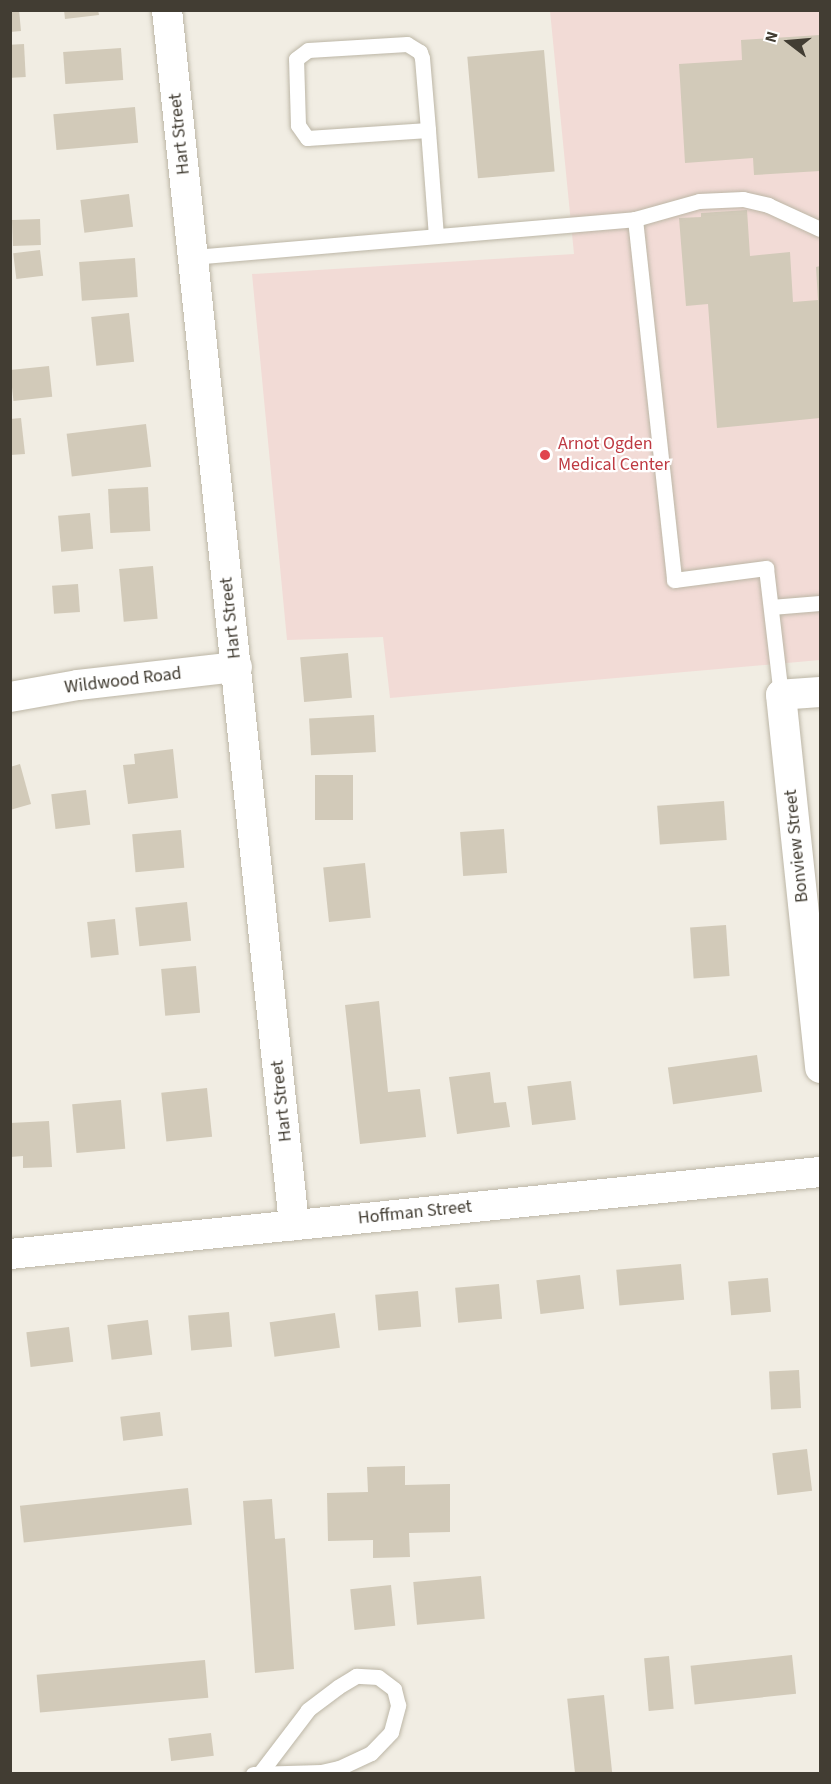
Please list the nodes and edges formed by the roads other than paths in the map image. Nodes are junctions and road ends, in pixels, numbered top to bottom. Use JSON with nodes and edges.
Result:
{"nodes":[{"id":1,"x":167,"y":10,"type":"edge"},
{"id":2,"x":428,"y":130,"type":"junction"},
{"id":3,"x":635,"y":219,"type":"junction"},
{"id":4,"x":820,"y":229,"type":"edge"},
{"id":5,"x":436,"y":236,"type":"junction"},
{"id":6,"x":193,"y":257,"type":"junction"},
{"id":7,"x":820,"y":603,"type":"edge"},
{"id":8,"x":771,"y":607,"type":"junction"},
{"id":9,"x":237,"y":667,"type":"junction"},
{"id":10,"x":820,"y":692,"type":"edge"},
{"id":11,"x":781,"y":695,"type":"junction"},
{"id":12,"x":10,"y":697,"type":"edge"},
{"id":13,"x":820,"y":1068,"type":"edge"},
{"id":14,"x":820,"y":1172,"type":"edge"},
{"id":15,"x":294,"y":1225,"type":"junction"},
{"id":16,"x":10,"y":1254,"type":"edge"},
{"id":17,"x":311,"y":1772,"type":"edge"},
{"id":18,"x":253,"y":1773,"type":"edge"},
{"id":19,"x":260,"y":1773,"type":"edge"}],
"edges":[{"from":1,"to":6,"type":"street","name":"Hart Street"},
{"from":2,"to":2,"type":"lane"},
{"from":2,"to":5,"type":"lane"},
{"from":3,"to":4,"type":"lane"},
{"from":3,"to":5,"type":"lane"},
{"from":3,"to":8,"type":"lane"},
{"from":5,"to":6,"type":"lane"},
{"from":6,"to":9,"type":"street","name":"Hart Street"},
{"from":7,"to":8,"type":"lane"},
{"from":8,"to":11,"type":"lane"},
{"from":9,"to":12,"type":"street","name":"Wildwood Road"},
{"from":9,"to":15,"type":"street","name":"Hart Street"},
{"from":10,"to":11,"type":"street"},
{"from":11,"to":13,"type":"street","name":"Bonview Street"},
{"from":14,"to":15,"type":"street","name":"Hoffman Street"},
{"from":15,"to":16,"type":"street","name":"Hoffman Street"},
{"from":17,"to":19,"type":"lane"},
{"from":17,"to":19,"type":"lane"},
{"from":18,"to":19,"type":"lane"}]}
